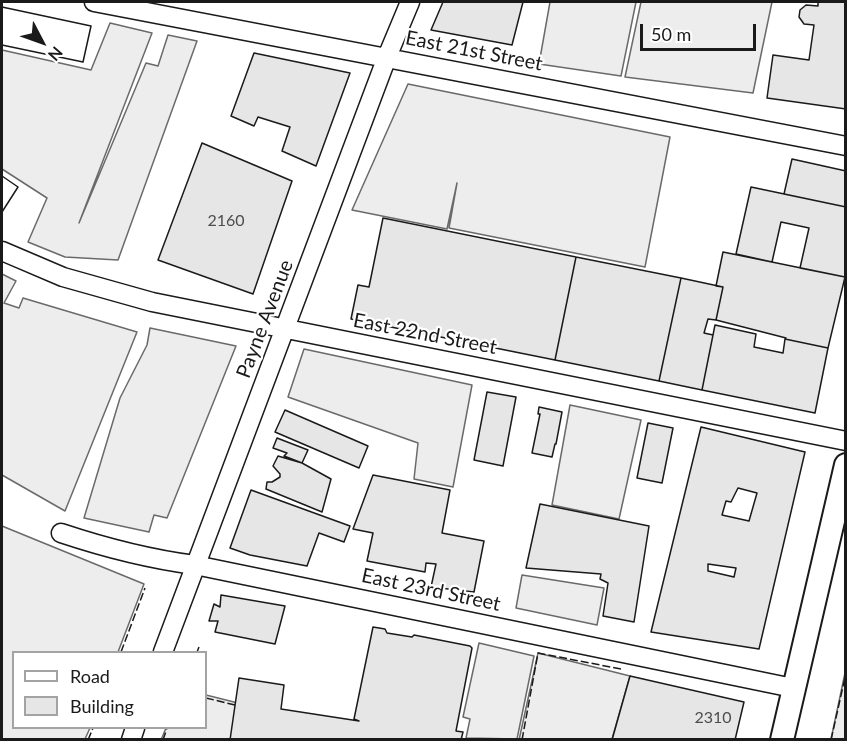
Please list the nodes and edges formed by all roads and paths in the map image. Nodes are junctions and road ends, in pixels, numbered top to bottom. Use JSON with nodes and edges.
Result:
{"nodes":[{"id":1,"x":94,"y":2,"type":"edge"},
{"id":2,"x":410,"y":2,"type":"edge"},
{"id":3,"x":387,"y":57,"type":"junction"},
{"id":4,"x":846,"y":146,"type":"edge"},
{"id":5,"x":2,"y":251,"type":"edge"},
{"id":6,"x":285,"y":328,"type":"junction"},
{"id":7,"x":846,"y":441,"type":"edge"},
{"id":8,"x":846,"y":465,"type":"edge"},
{"id":9,"x":61,"y":533,"type":"dead end"},
{"id":10,"x":195,"y":565,"type":"junction"},
{"id":11,"x":163,"y":651,"type":"edge"},
{"id":12,"x":793,"y":688,"type":"junction"},
{"id":13,"x":782,"y":740,"type":"edge"}],
"edges":[{"from":1,"to":3,"type":"street","name":"East 21st Street"},
{"from":2,"to":3,"type":"street","name":"Payne Avenue"},
{"from":3,"to":4,"type":"street","name":"East 21st Street"},
{"from":3,"to":6,"type":"street","name":"Payne Avenue"},
{"from":5,"to":6,"type":"street","name":"East 22nd Street"},
{"from":6,"to":7,"type":"street","name":"East 22nd Street"},
{"from":6,"to":10,"type":"street","name":"Payne Avenue"},
{"from":8,"to":12,"type":"main road"},
{"from":9,"to":10,"type":"street","name":"East 23rd Street"},
{"from":10,"to":11,"type":"street","name":"Payne Avenue"},
{"from":10,"to":12,"type":"street","name":"East 23rd Street"},
{"from":12,"to":13,"type":"main road"}]}
